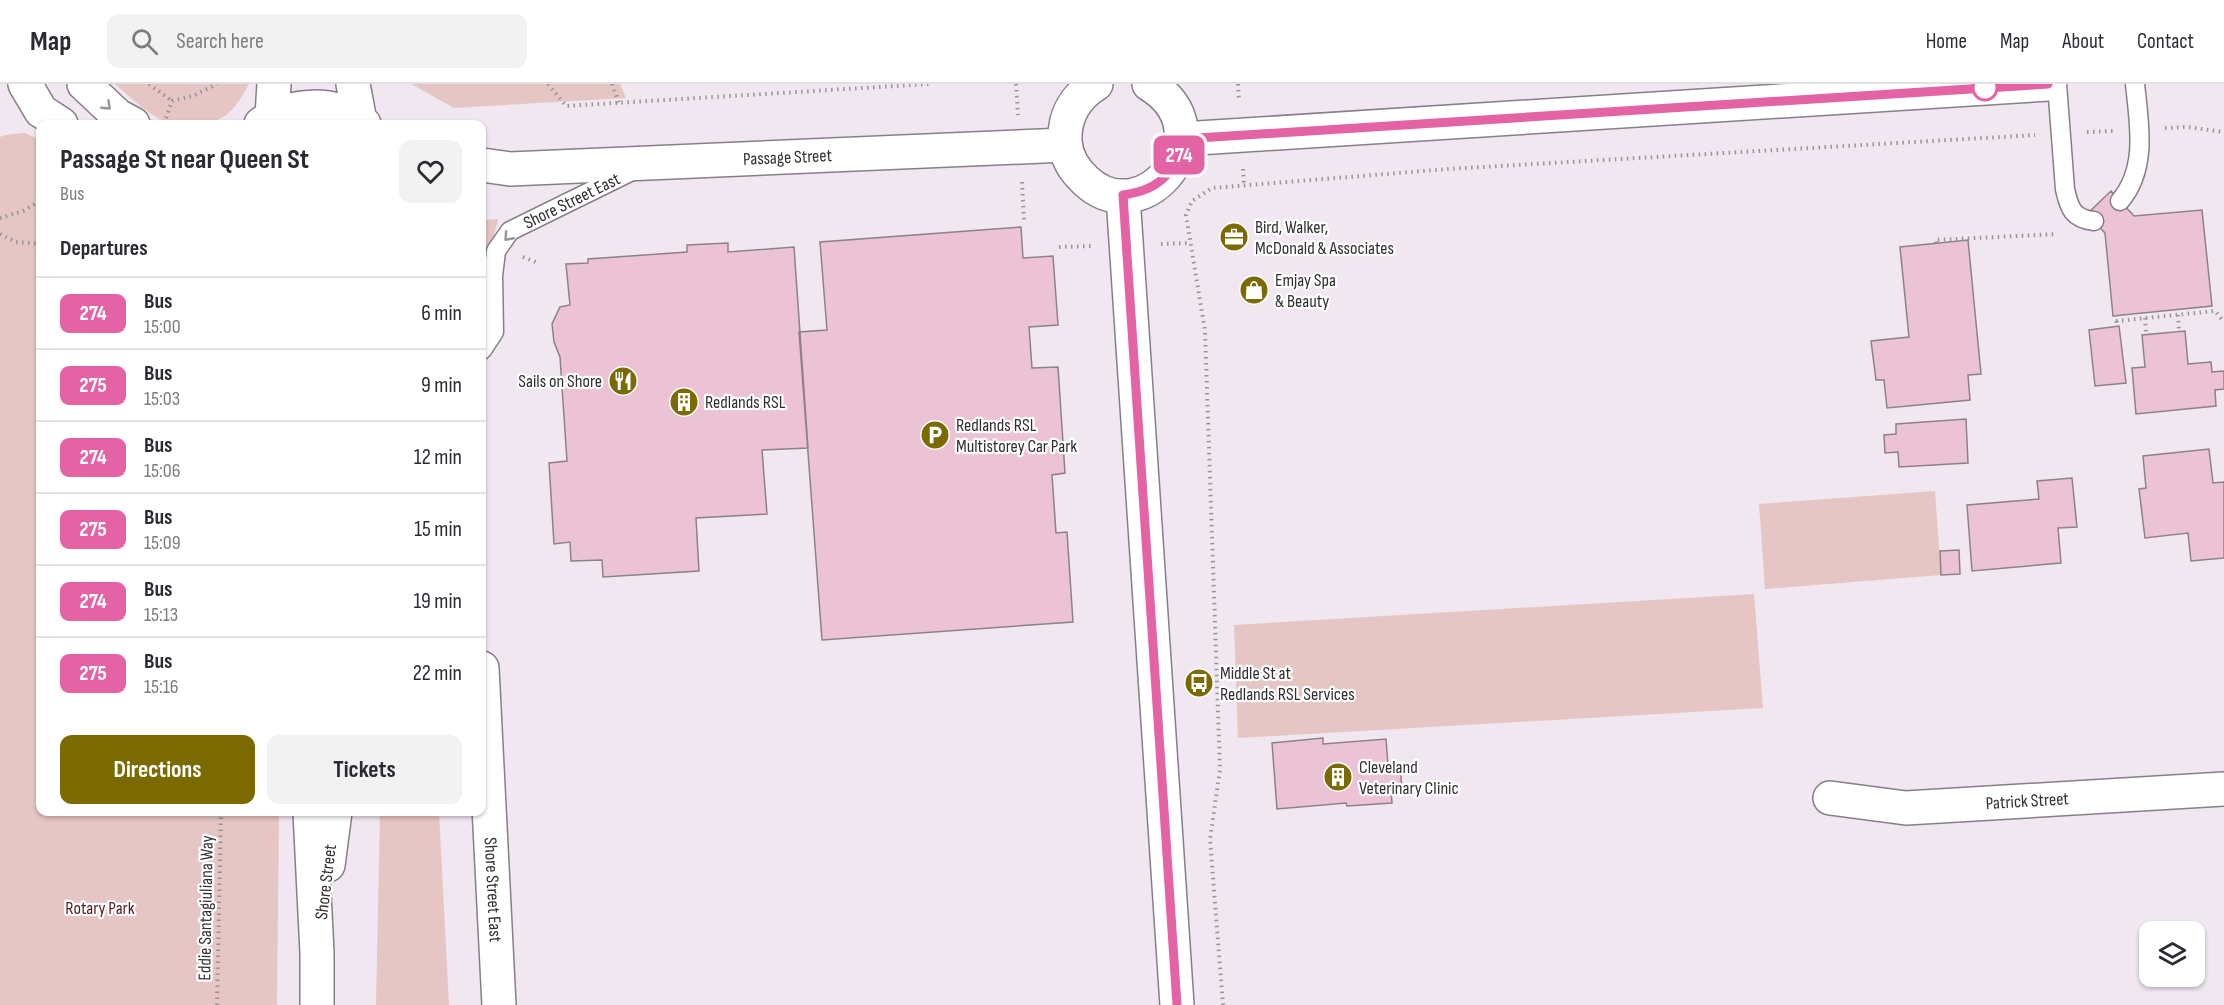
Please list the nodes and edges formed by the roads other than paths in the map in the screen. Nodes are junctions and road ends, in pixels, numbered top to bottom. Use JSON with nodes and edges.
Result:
{"nodes":[{"id":1,"x":25,"y":84,"type":"edge"},
{"id":2,"x":84,"y":84,"type":"edge"},
{"id":3,"x":274,"y":84,"type":"edge"},
{"id":4,"x":353,"y":84,"type":"edge"},
{"id":5,"x":1096,"y":84,"type":"edge"},
{"id":6,"x":1149,"y":84,"type":"edge"},
{"id":7,"x":2048,"y":84,"type":"edge"},
{"id":8,"x":2057,"y":84,"type":"edge"},
{"id":9,"x":2135,"y":84,"type":"edge"},
{"id":10,"x":56,"y":120,"type":"edge"},
{"id":11,"x":126,"y":120,"type":"edge"},
{"id":12,"x":267,"y":120,"type":"edge"},
{"id":13,"x":356,"y":120,"type":"edge"},
{"id":14,"x":361,"y":120,"type":"edge"},
{"id":15,"x":1182,"y":139,"type":"junction"},
{"id":16,"x":1065,"y":145,"type":"junction"},
{"id":17,"x":652,"y":162,"type":"junction"},
{"id":18,"x":491,"y":172,"type":"edge"},
{"id":19,"x":1123,"y":195,"type":"junction"},
{"id":20,"x":2120,"y":201,"type":"dead end"},
{"id":21,"x":2090,"y":221,"type":"road end"},
{"id":22,"x":486,"y":344,"type":"edge"},
{"id":23,"x":486,"y":747,"type":"edge"},
{"id":24,"x":2224,"y":789,"type":"edge"},
{"id":25,"x":1830,"y":798,"type":"dead end"},
{"id":26,"x":310,"y":816,"type":"edge"},
{"id":27,"x":334,"y":816,"type":"edge"},
{"id":28,"x":317,"y":954,"type":"junction"},
{"id":29,"x":316,"y":1005,"type":"edge"},
{"id":30,"x":499,"y":1005,"type":"edge"},
{"id":31,"x":1177,"y":1005,"type":"edge"}],
"edges":[{"from":1,"to":10,"type":"street"},
{"from":2,"to":11,"type":"street","one_way":true},
{"from":3,"to":12,"type":"street"},
{"from":4,"to":14,"type":"street"},
{"from":5,"to":16,"type":"street"},
{"from":6,"to":15,"type":"street"},
{"from":7,"to":15,"type":"street"},
{"from":8,"to":21,"type":"lane"},
{"from":9,"to":20,"type":"lane"},
{"from":12,"to":13,"type":"street"},
{"from":15,"to":19,"type":"street"},
{"from":16,"to":17,"type":"street","name":"Passage Street"},
{"from":16,"to":19,"type":"street"},
{"from":17,"to":18,"type":"street","name":"Passage Street"},
{"from":17,"to":22,"type":"lane","name":"Shore Street East","one_way":true},
{"from":19,"to":31,"type":"street"},
{"from":23,"to":30,"type":"street","name":"Shore Street East"},
{"from":24,"to":25,"type":"street","name":"Patrick Street"},
{"from":26,"to":28,"type":"street","name":"Shore Street"},
{"from":27,"to":28,"type":"street","name":"Shore Street"},
{"from":28,"to":29,"type":"street","name":"Shore Street"}]}
